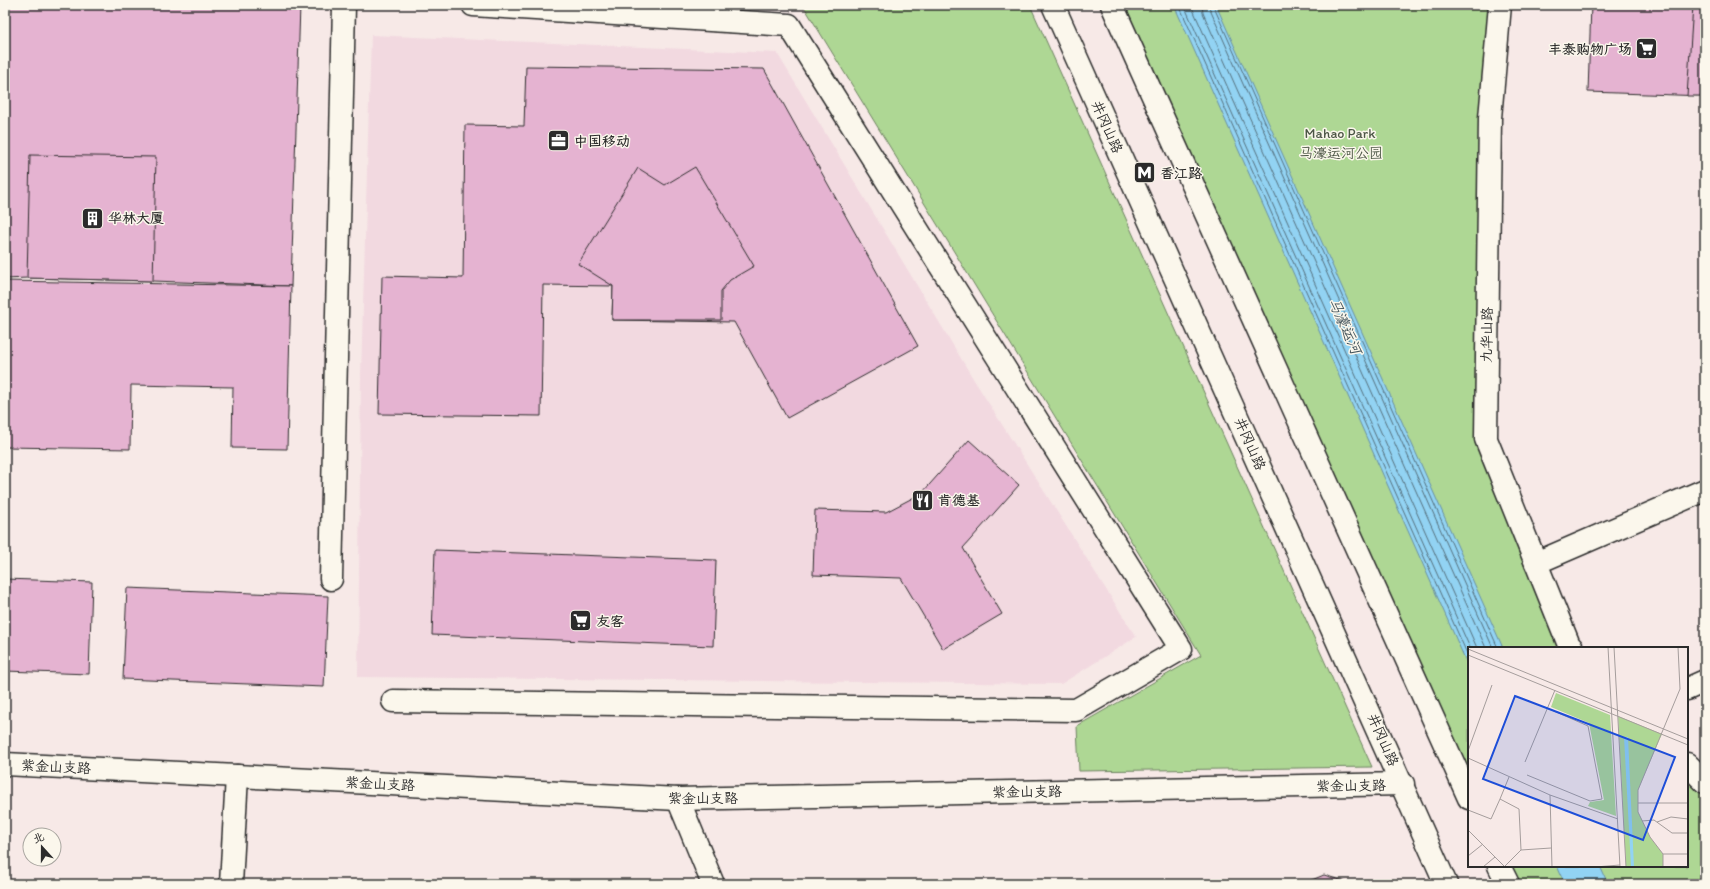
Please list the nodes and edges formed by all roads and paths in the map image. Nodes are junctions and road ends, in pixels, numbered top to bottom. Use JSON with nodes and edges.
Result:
{"nodes":[{"id":1,"x":344,"y":5,"type":"edge"},
{"id":2,"x":473,"y":5,"type":"edge"},
{"id":3,"x":1053,"y":5,"type":"edge"},
{"id":4,"x":1112,"y":5,"type":"edge"},
{"id":5,"x":1500,"y":5,"type":"edge"},
{"id":6,"x":1705,"y":490,"type":"edge"},
{"id":7,"x":1536,"y":563,"type":"junction"},
{"id":8,"x":330,"y":579,"type":"dead end"},
{"id":9,"x":1571,"y":647,"type":"edge"},
{"id":10,"x":1705,"y":680,"type":"edge"},
{"id":11,"x":1688,"y":688,"type":"edge"},
{"id":12,"x":393,"y":701,"type":"dead end"},
{"id":13,"x":5,"y":764,"type":"edge"},
{"id":14,"x":1688,"y":765,"type":"edge"},
{"id":15,"x":236,"y":776,"type":"junction"},
{"id":16,"x":1705,"y":782,"type":"edge"},
{"id":17,"x":1403,"y":784,"type":"junction"},
{"id":18,"x":1468,"y":796,"type":"edge"},
{"id":19,"x":678,"y":799,"type":"junction"},
{"id":20,"x":1500,"y":867,"type":"edge"},
{"id":21,"x":231,"y":884,"type":"edge"},
{"id":22,"x":713,"y":884,"type":"edge"},
{"id":23,"x":1446,"y":884,"type":"edge"},
{"id":24,"x":1508,"y":884,"type":"edge"}],
"edges":[{"from":1,"to":8,"type":"street"},
{"from":2,"to":12,"type":"street"},
{"from":3,"to":17,"type":"street","name":"井冈山路"},
{"from":4,"to":18,"type":"street"},
{"from":5,"to":7,"type":"street","name":"九华山路"},
{"from":6,"to":7,"type":"street"},
{"from":7,"to":9,"type":"street","name":"九华山路"},
{"from":10,"to":11,"type":"street"},
{"from":13,"to":15,"type":"street","name":"紫金山支路"},
{"from":14,"to":16,"type":"street"},
{"from":15,"to":19,"type":"street","name":"紫金山支路"},
{"from":15,"to":21,"type":"street"},
{"from":17,"to":19,"type":"street","name":"紫金山支路"},
{"from":17,"to":23,"type":"street","name":"井冈山路"},
{"from":19,"to":22,"type":"street"},
{"from":20,"to":24,"type":"street"}]}
